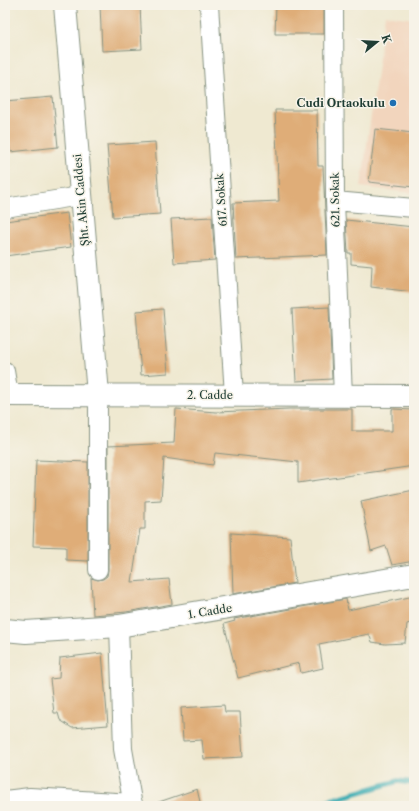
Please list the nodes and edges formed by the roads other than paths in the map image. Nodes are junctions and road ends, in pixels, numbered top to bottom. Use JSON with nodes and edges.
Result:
{"nodes":[{"id":1,"x":65,"y":5,"type":"edge"},
{"id":2,"x":209,"y":5,"type":"edge"},
{"id":3,"x":334,"y":5,"type":"edge"},
{"id":4,"x":80,"y":196,"type":"junction"},
{"id":5,"x":335,"y":201,"type":"junction"},
{"id":6,"x":5,"y":208,"type":"edge"},
{"id":7,"x":414,"y":208,"type":"edge"},
{"id":8,"x":5,"y":371,"type":"edge"},
{"id":9,"x":98,"y":394,"type":"junction"},
{"id":10,"x":7,"y":395,"type":"edge"},
{"id":11,"x":234,"y":395,"type":"junction"},
{"id":12,"x":343,"y":396,"type":"junction"},
{"id":13,"x":414,"y":396,"type":"edge"},
{"id":14,"x":98,"y":570,"type":"dead end"},
{"id":15,"x":414,"y":575,"type":"edge"},
{"id":16,"x":119,"y":626,"type":"junction"},
{"id":17,"x":5,"y":630,"type":"edge"},
{"id":18,"x":5,"y":800,"type":"edge"},
{"id":19,"x":133,"y":804,"type":"edge"}],
"edges":[{"from":1,"to":4,"type":"street","name":"Şht. Akin Caddesi"},
{"from":2,"to":11,"type":"street","name":"617. Sokak"},
{"from":3,"to":5,"type":"street","name":"621. Sokak"},
{"from":4,"to":6,"type":"street"},
{"from":4,"to":9,"type":"street","name":"Şht. Akin Caddesi"},
{"from":5,"to":7,"type":"street"},
{"from":5,"to":12,"type":"street","name":"621. Sokak"},
{"from":8,"to":10,"type":"street"},
{"from":9,"to":10,"type":"street","name":"2. Cadde"},
{"from":9,"to":11,"type":"street","name":"2. Cadde"},
{"from":9,"to":14,"type":"street"},
{"from":11,"to":12,"type":"street","name":"2. Cadde"},
{"from":12,"to":13,"type":"street","name":"2. Cadde"},
{"from":15,"to":16,"type":"street","name":"1. Cadde"},
{"from":16,"to":17,"type":"street","name":"1. Cadde"},
{"from":16,"to":19,"type":"street"},
{"from":18,"to":19,"type":"street"}]}
